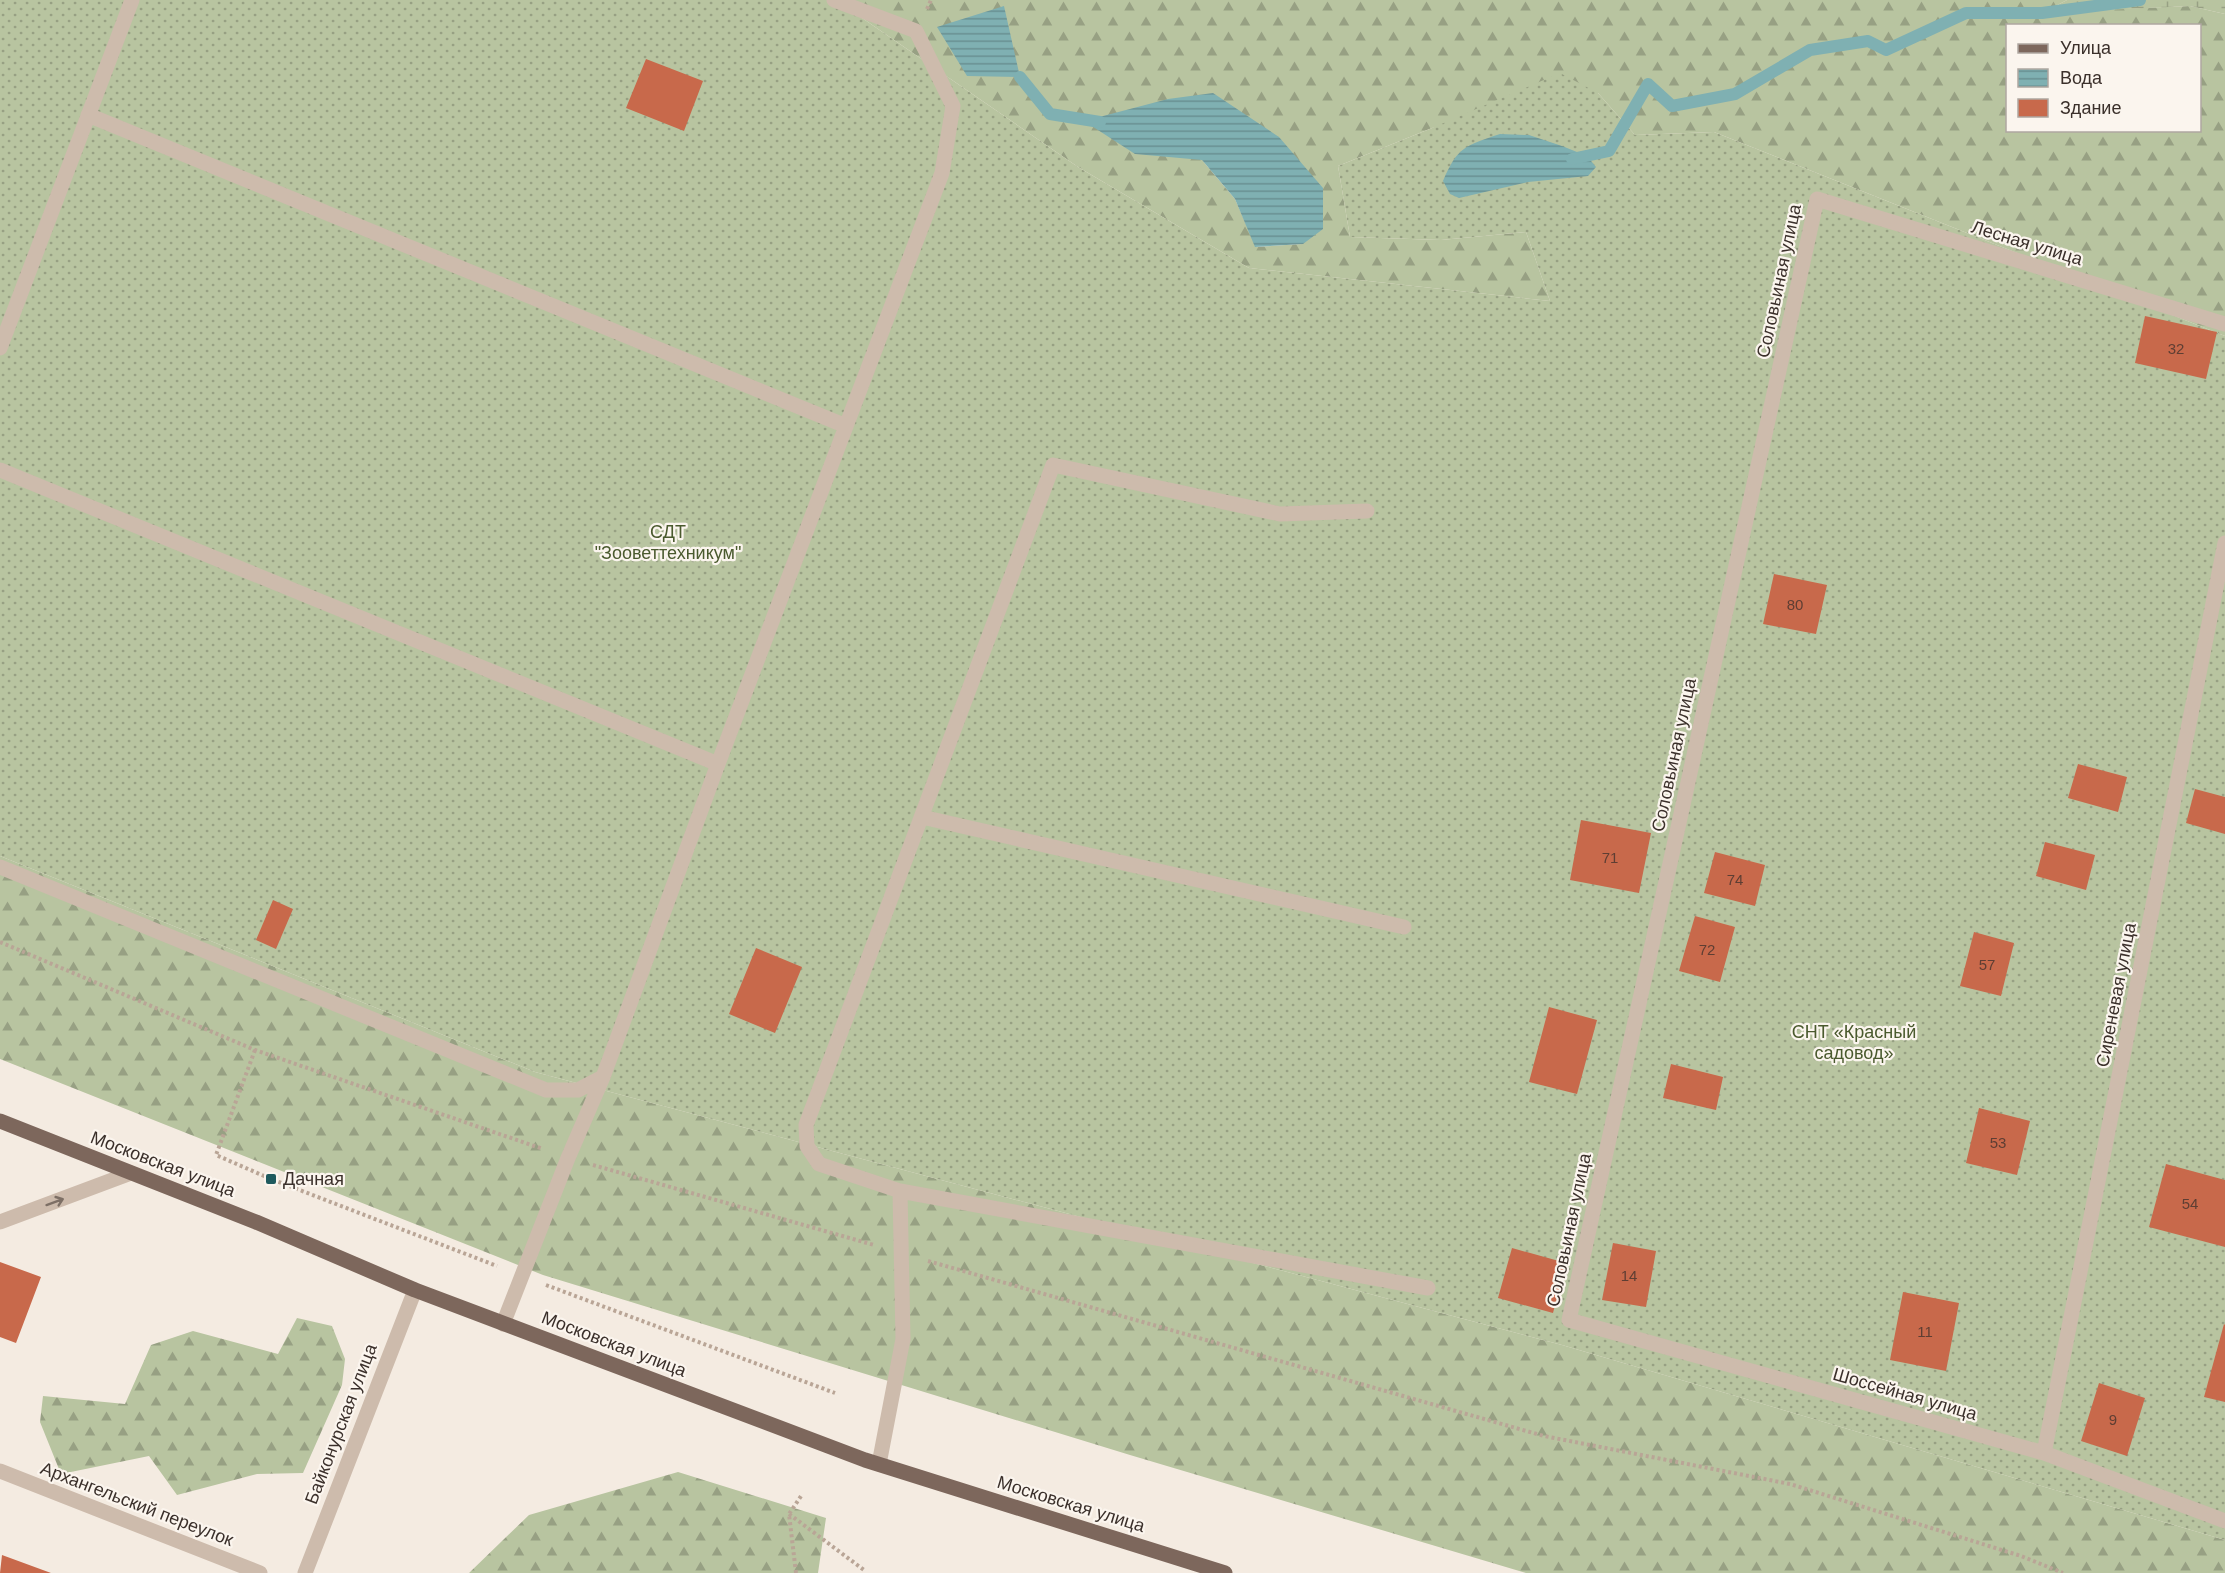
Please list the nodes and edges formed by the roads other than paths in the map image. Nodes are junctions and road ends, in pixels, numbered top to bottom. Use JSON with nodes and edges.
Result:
{"nodes":[{"id":1,"x":132,"y":0,"type":"edge"},
{"id":2,"x":834,"y":0,"type":"edge"},
{"id":3,"x":88,"y":115,"type":"junction"},
{"id":4,"x":1817,"y":199,"type":"joint"},
{"id":5,"x":2225,"y":324,"type":"edge"},
{"id":6,"x":0,"y":348,"type":"edge"},
{"id":7,"x":846,"y":426,"type":"junction"},
{"id":8,"x":0,"y":470,"type":"edge"},
{"id":9,"x":1367,"y":511,"type":"dead end"},
{"id":10,"x":2225,"y":543,"type":"edge"},
{"id":11,"x":718,"y":764,"type":"junction"},
{"id":12,"x":922,"y":817,"type":"junction"},
{"id":13,"x":0,"y":867,"type":"edge"},
{"id":14,"x":1404,"y":927,"type":"dead end"},
{"id":15,"x":603,"y":1077,"type":"junction"},
{"id":16,"x":0,"y":1121,"type":"edge"},
{"id":17,"x":131,"y":1173,"type":"junction"},
{"id":18,"x":900,"y":1191,"type":"junction"},
{"id":19,"x":0,"y":1222,"type":"edge"},
{"id":20,"x":1428,"y":1288,"type":"dead end"},
{"id":21,"x":415,"y":1290,"type":"junction"},
{"id":22,"x":1569,"y":1320,"type":"joint"},
{"id":23,"x":503,"y":1324,"type":"junction"},
{"id":24,"x":2044,"y":1453,"type":"junction"},
{"id":25,"x":879,"y":1464,"type":"junction"},
{"id":26,"x":0,"y":1471,"type":"edge"},
{"id":27,"x":2225,"y":1521,"type":"edge"},
{"id":28,"x":260,"y":1573,"type":"edge"},
{"id":29,"x":305,"y":1573,"type":"edge"},
{"id":30,"x":1225,"y":1573,"type":"edge"}],
"edges":[{"from":1,"to":3,"type":"street"},
{"from":2,"to":7,"type":"street"},
{"from":3,"to":6,"type":"street"},
{"from":3,"to":7,"type":"street"},
{"from":4,"to":5,"type":"street","name":"Лесная улица"},
{"from":4,"to":22,"type":"street","name":"Соловьиная улица"},
{"from":7,"to":11,"type":"street"},
{"from":8,"to":11,"type":"street"},
{"from":9,"to":12,"type":"street"},
{"from":10,"to":24,"type":"street","name":"Сиреневая улица"},
{"from":11,"to":15,"type":"street"},
{"from":12,"to":14,"type":"street"},
{"from":12,"to":18,"type":"street"},
{"from":13,"to":15,"type":"street"},
{"from":15,"to":23,"type":"street"},
{"from":16,"to":17,"type":"main road","name":"Московская улица"},
{"from":19,"to":17,"type":"street","one_way":true},
{"from":17,"to":21,"type":"main road","name":"Московская улица"},
{"from":18,"to":20,"type":"street"},
{"from":18,"to":25,"type":"street"},
{"from":21,"to":23,"type":"main road","name":"Московская улица"},
{"from":21,"to":29,"type":"street","name":"Байконурская улица"},
{"from":22,"to":24,"type":"street","name":"Шоссейная улица"},
{"from":23,"to":25,"type":"main road","name":"Московская улица"},
{"from":24,"to":27,"type":"street","name":"Шоссейная улица"},
{"from":25,"to":30,"type":"main road","name":"Московская улица"},
{"from":26,"to":28,"type":"street","name":"Архангельский переулок"}]}
